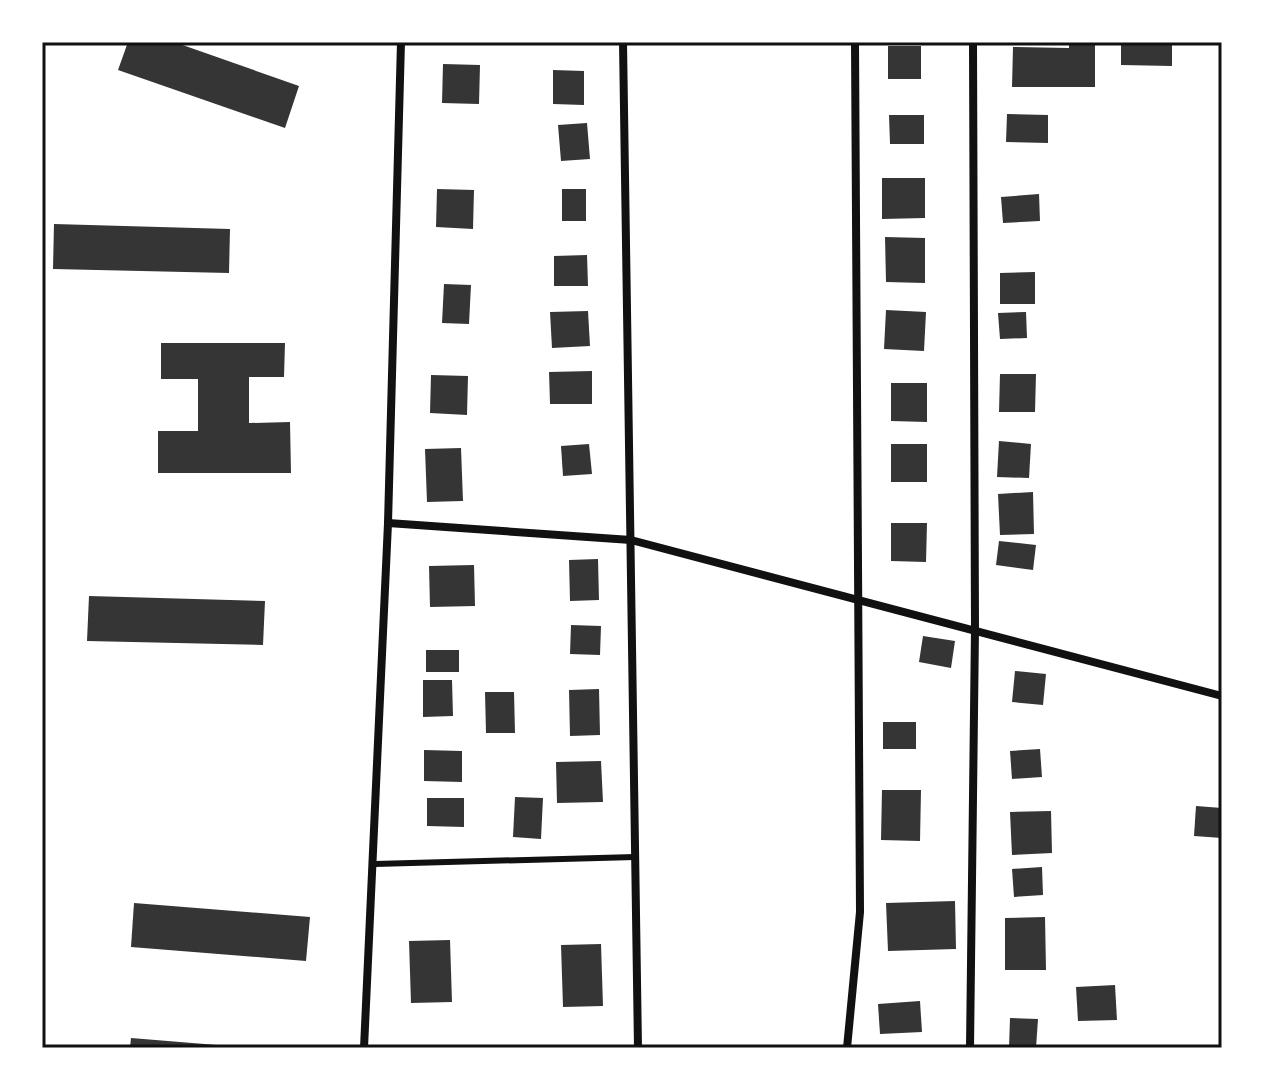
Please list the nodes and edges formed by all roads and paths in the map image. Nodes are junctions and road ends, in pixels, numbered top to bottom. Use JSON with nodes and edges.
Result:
{"nodes":[{"id":1,"x":401,"y":42,"type":"edge"},
{"id":2,"x":623,"y":42,"type":"edge"},
{"id":3,"x":855,"y":42,"type":"edge"},
{"id":4,"x":973,"y":42,"type":"edge"},
{"id":5,"x":388,"y":523,"type":"junction"},
{"id":6,"x":631,"y":540,"type":"junction"},
{"id":7,"x":860,"y":598,"type":"junction"},
{"id":8,"x":975,"y":629,"type":"junction"},
{"id":9,"x":1222,"y":696,"type":"edge"},
{"id":10,"x":635,"y":857,"type":"junction"},
{"id":11,"x":375,"y":864,"type":"junction"},
{"id":12,"x":364,"y":1048,"type":"edge"},
{"id":13,"x":638,"y":1048,"type":"edge"},
{"id":14,"x":847,"y":1048,"type":"edge"},
{"id":15,"x":970,"y":1048,"type":"edge"}],
"edges":[{"from":1,"to":5,"type":"street"},
{"from":2,"to":6,"type":"street"},
{"from":3,"to":7,"type":"street"},
{"from":4,"to":8,"type":"street"},
{"from":5,"to":6,"type":"street"},
{"from":5,"to":11,"type":"street"},
{"from":6,"to":7,"type":"street"},
{"from":6,"to":10,"type":"street"},
{"from":7,"to":8,"type":"street"},
{"from":7,"to":14,"type":"street"},
{"from":8,"to":9,"type":"street"},
{"from":8,"to":15,"type":"street"},
{"from":10,"to":11,"type":"lane"},
{"from":10,"to":13,"type":"street"},
{"from":11,"to":12,"type":"street"}]}
